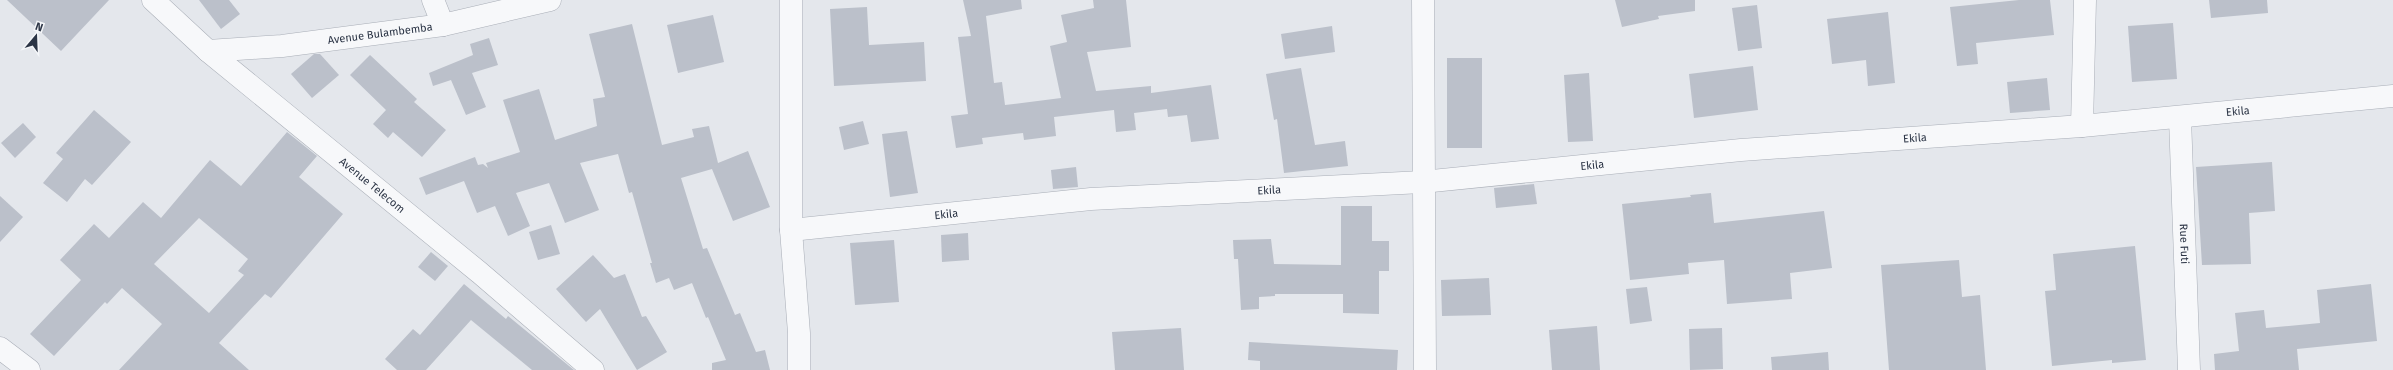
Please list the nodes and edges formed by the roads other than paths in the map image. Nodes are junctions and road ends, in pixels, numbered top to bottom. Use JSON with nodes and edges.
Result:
{"nodes":[{"id":1,"x":153,"y":0,"type":"edge"},
{"id":2,"x":433,"y":0,"type":"edge"},
{"id":3,"x":550,"y":0,"type":"edge"},
{"id":4,"x":791,"y":0,"type":"edge"},
{"id":5,"x":1422,"y":0,"type":"edge"},
{"id":6,"x":2085,"y":0,"type":"edge"},
{"id":7,"x":443,"y":25,"type":"junction"},
{"id":8,"x":208,"y":51,"type":"junction"},
{"id":9,"x":2393,"y":96,"type":"edge"},
{"id":10,"x":2180,"y":118,"type":"junction"},
{"id":11,"x":2082,"y":126,"type":"junction"},
{"id":12,"x":1422,"y":182,"type":"junction"},
{"id":13,"x":791,"y":230,"type":"junction"},
{"id":14,"x":0,"y":348,"type":"edge"},
{"id":15,"x":29,"y":370,"type":"edge"},
{"id":16,"x":593,"y":370,"type":"edge"},
{"id":17,"x":799,"y":370,"type":"edge"},
{"id":18,"x":1425,"y":370,"type":"edge"},
{"id":19,"x":2189,"y":370,"type":"edge"}],
"edges":[{"from":1,"to":8,"type":"street","name":"Avenue Telecom"},
{"from":2,"to":7,"type":"street"},
{"from":3,"to":7,"type":"street","name":"Avenue Bulambemba"},
{"from":4,"to":13,"type":"street"},
{"from":5,"to":12,"type":"street"},
{"from":6,"to":11,"type":"street"},
{"from":7,"to":8,"type":"street","name":"Avenue Bulambemba"},
{"from":8,"to":16,"type":"street","name":"Avenue Telecom"},
{"from":9,"to":10,"type":"street","name":"Ekila"},
{"from":10,"to":11,"type":"street","name":"Ekila"},
{"from":10,"to":19,"type":"street","name":"Rue Futi"},
{"from":11,"to":12,"type":"street","name":"Ekila"},
{"from":12,"to":13,"type":"street","name":"Ekila"},
{"from":12,"to":18,"type":"street"},
{"from":13,"to":17,"type":"street"},
{"from":14,"to":15,"type":"street"}]}
